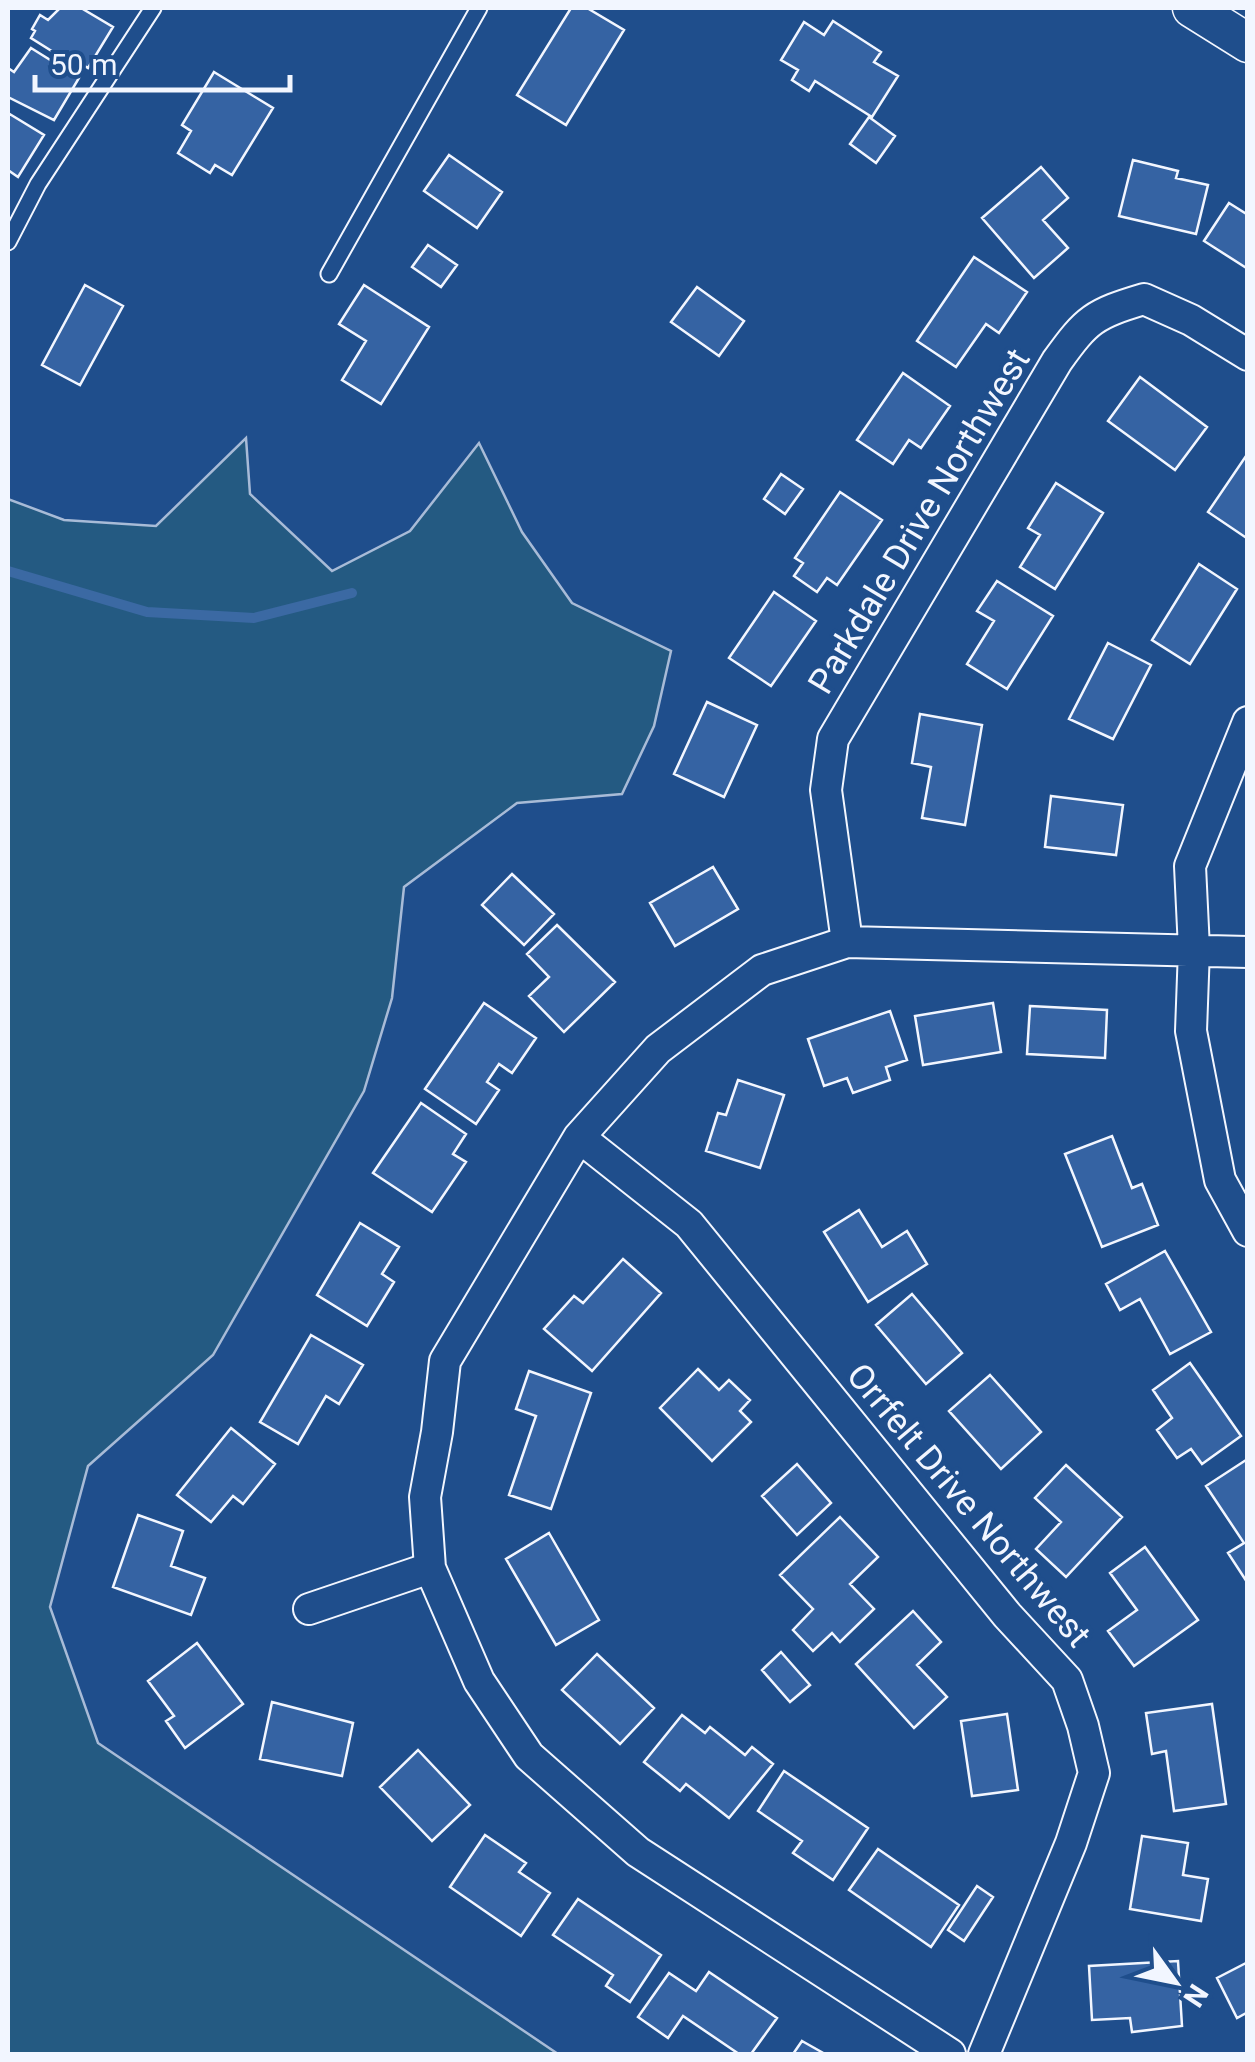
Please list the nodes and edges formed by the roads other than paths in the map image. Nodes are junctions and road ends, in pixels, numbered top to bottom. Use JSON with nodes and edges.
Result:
{"nodes":[{"id":1,"x":153,"y":8,"type":"edge"},
{"id":2,"x":479,"y":8,"type":"edge"},
{"id":3,"x":1192,"y":8,"type":"edge"},
{"id":4,"x":1246,"y":39,"type":"edge"},
{"id":5,"x":8,"y":242,"type":"edge"},
{"id":6,"x":329,"y":274,"type":"dead end"},
{"id":7,"x":1248,"y":355,"type":"edge"},
{"id":8,"x":1248,"y":722,"type":"edge"},
{"id":9,"x":847,"y":942,"type":"junction"},
{"id":10,"x":1194,"y":949,"type":"junction"},
{"id":11,"x":1248,"y":952,"type":"edge"},
{"id":12,"x":580,"y":1136,"type":"junction"},
{"id":13,"x":1248,"y":1231,"type":"edge"},
{"id":14,"x":430,"y":1568,"type":"junction"},
{"id":15,"x":309,"y":1609,"type":"dead end"},
{"id":16,"x":950,"y":2054,"type":"edge"},
{"id":17,"x":984,"y":2054,"type":"edge"}],
"edges":[{"from":1,"to":5,"type":"lane"},
{"from":2,"to":6,"type":"lane"},
{"from":3,"to":4,"type":"street"},
{"from":7,"to":9,"type":"street","name":"Parkdale Drive Northwest"},
{"from":8,"to":10,"type":"street"},
{"from":9,"to":10,"type":"street"},
{"from":9,"to":12,"type":"street"},
{"from":10,"to":11,"type":"street"},
{"from":10,"to":13,"type":"street"},
{"from":12,"to":14,"type":"street"},
{"from":12,"to":17,"type":"street","name":"Orrfelt Drive Northwest"},
{"from":14,"to":15,"type":"street"},
{"from":14,"to":16,"type":"street"}]}
